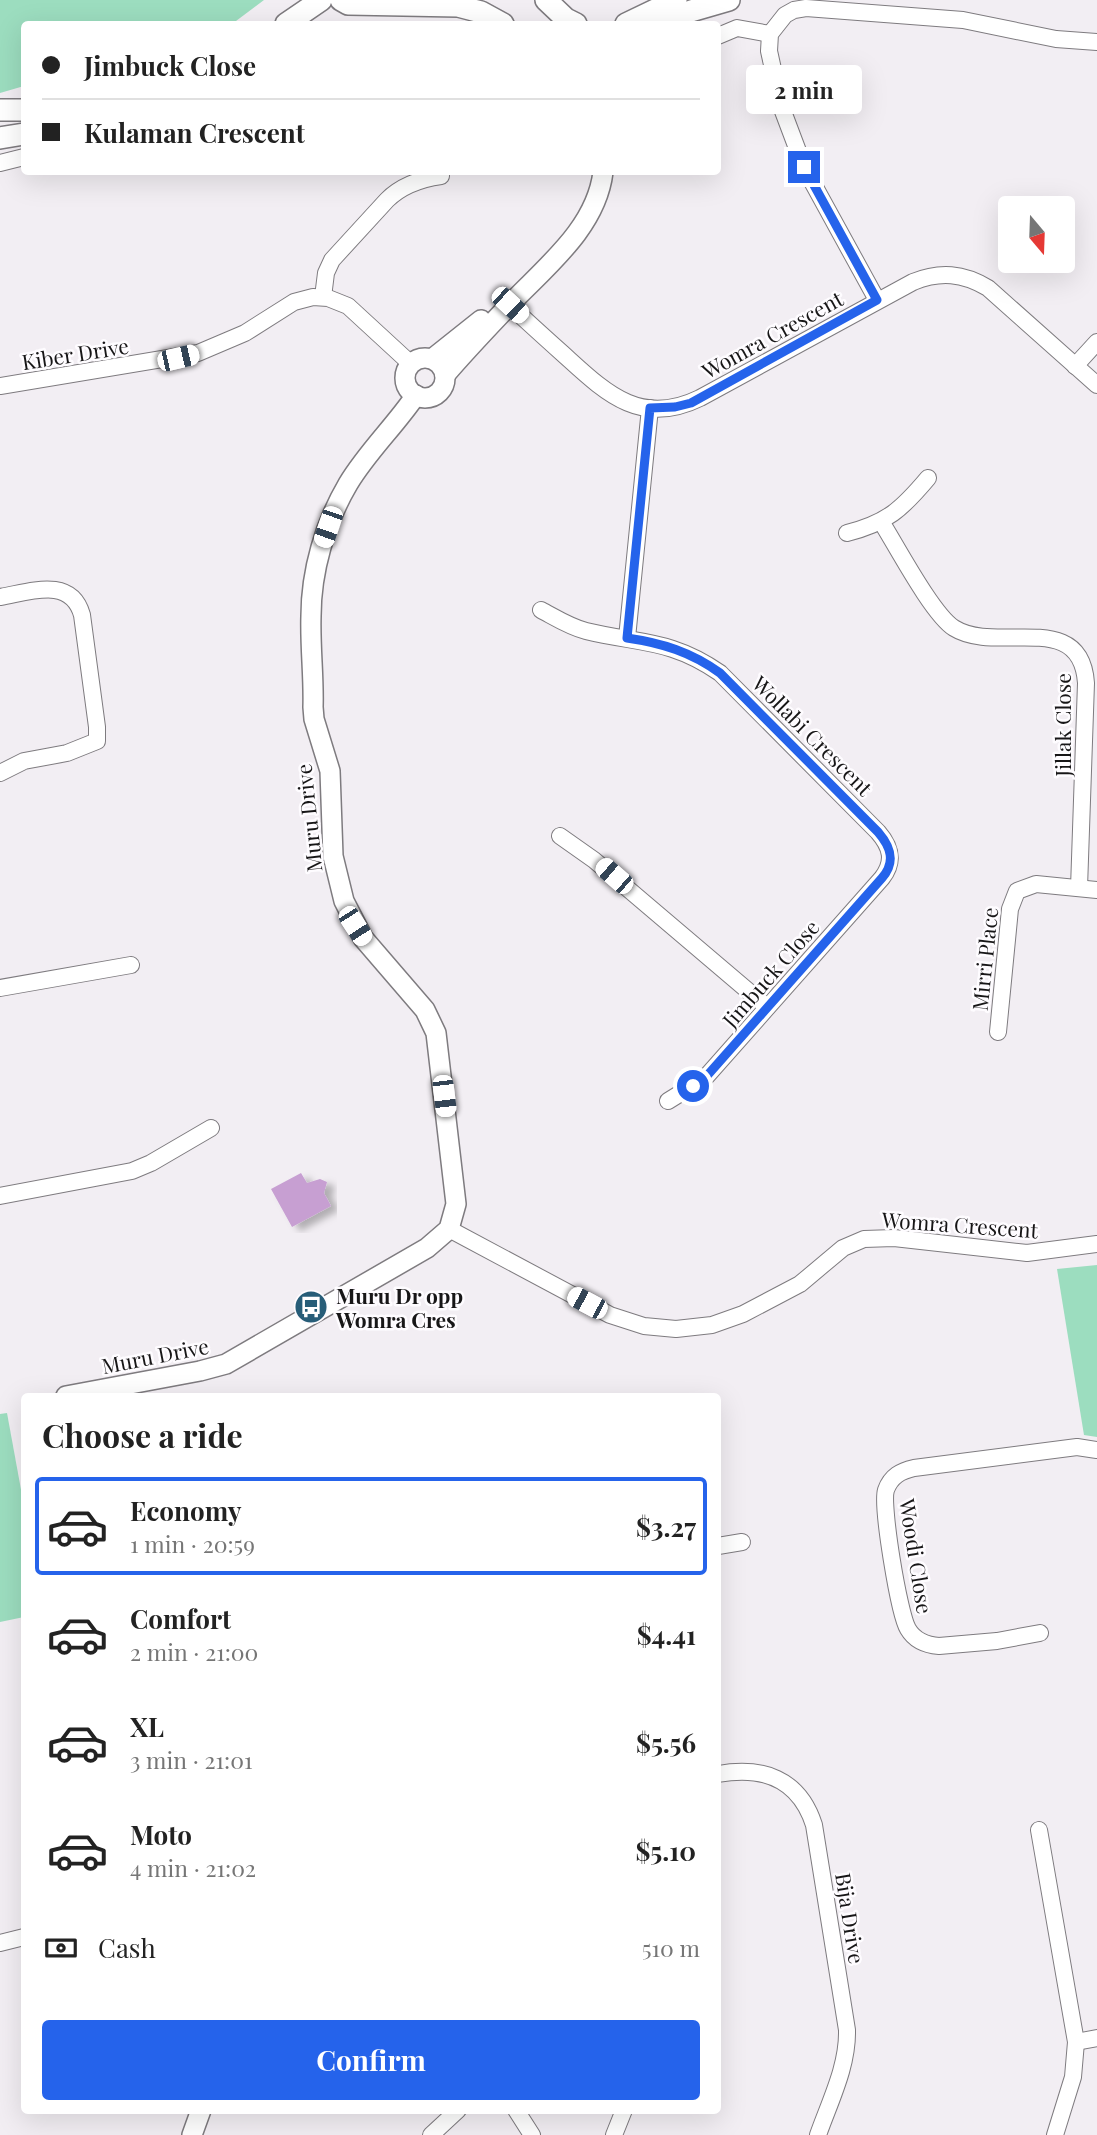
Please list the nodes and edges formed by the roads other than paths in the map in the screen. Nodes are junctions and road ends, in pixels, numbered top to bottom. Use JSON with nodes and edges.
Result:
{"nodes":[{"id":1,"x":341,"y":0,"type":"edge"},
{"id":2,"x":546,"y":0,"type":"edge"},
{"id":3,"x":676,"y":0,"type":"edge"},
{"id":4,"x":729,"y":0,"type":"edge"},
{"id":5,"x":313,"y":2,"type":"edge"},
{"id":6,"x":290,"y":21,"type":"edge"},
{"id":7,"x":497,"y":21,"type":"edge"},
{"id":8,"x":570,"y":21,"type":"edge"},
{"id":9,"x":632,"y":21,"type":"edge"},
{"id":10,"x":669,"y":21,"type":"edge"},
{"id":11,"x":770,"y":34,"type":"junction"},
{"id":12,"x":721,"y":35,"type":"edge"},
{"id":13,"x":1097,"y":43,"type":"edge"},
{"id":14,"x":0,"y":110,"type":"edge"},
{"id":15,"x":21,"y":110,"type":"edge"},
{"id":16,"x":21,"y":134,"type":"edge"},
{"id":17,"x":0,"y":138,"type":"edge"},
{"id":18,"x":21,"y":158,"type":"edge"},
{"id":19,"x":0,"y":163,"type":"edge"},
{"id":20,"x":590,"y":175,"type":"edge"},
{"id":21,"x":602,"y":175,"type":"edge"},
{"id":22,"x":441,"y":176,"type":"dead end"},
{"id":23,"x":323,"y":297,"type":"junction"},
{"id":24,"x":877,"y":300,"type":"junction"},
{"id":25,"x":506,"y":302,"type":"junction"},
{"id":26,"x":1097,"y":342,"type":"edge"},
{"id":27,"x":432,"y":359,"type":"junction"},
{"id":28,"x":411,"y":364,"type":"junction"},
{"id":29,"x":1075,"y":366,"type":"junction"},
{"id":30,"x":445,"y":375,"type":"junction"},
{"id":31,"x":1097,"y":385,"type":"edge"},
{"id":32,"x":0,"y":386,"type":"edge"},
{"id":33,"x":416,"y":395,"type":"junction"},
{"id":34,"x":650,"y":408,"type":"junction"},
{"id":35,"x":928,"y":478,"type":"dead end"},
{"id":36,"x":882,"y":523,"type":"junction"},
{"id":37,"x":847,"y":533,"type":"dead end"},
{"id":38,"x":0,"y":597,"type":"edge"},
{"id":39,"x":541,"y":611,"type":"dead end"},
{"id":40,"x":627,"y":638,"type":"junction"},
{"id":41,"x":0,"y":773,"type":"edge"},
{"id":42,"x":560,"y":836,"type":"dead end"},
{"id":43,"x":891,"y":861,"type":"joint"},
{"id":44,"x":1079,"y":888,"type":"junction"},
{"id":45,"x":1097,"y":890,"type":"edge"},
{"id":46,"x":131,"y":965,"type":"dead end"},
{"id":47,"x":0,"y":988,"type":"edge"},
{"id":48,"x":767,"y":1007,"type":"junction"},
{"id":49,"x":998,"y":1032,"type":"dead end"},
{"id":50,"x":668,"y":1101,"type":"dead end"},
{"id":51,"x":211,"y":1128,"type":"dead end"},
{"id":52,"x":0,"y":1196,"type":"edge"},
{"id":53,"x":449,"y":1229,"type":"junction"},
{"id":54,"x":1097,"y":1244,"type":"edge"},
{"id":55,"x":82,"y":1393,"type":"edge"},
{"id":56,"x":1097,"y":1450,"type":"edge"},
{"id":57,"x":742,"y":1542,"type":"dead end"},
{"id":58,"x":721,"y":1546,"type":"edge"},
{"id":59,"x":1040,"y":1633,"type":"dead end"},
{"id":60,"x":721,"y":1774,"type":"edge"},
{"id":61,"x":1039,"y":1830,"type":"dead end"},
{"id":62,"x":21,"y":1938,"type":"edge"},
{"id":63,"x":0,"y":1943,"type":"edge"},
{"id":64,"x":1097,"y":2038,"type":"edge"},
{"id":65,"x":1076,"y":2042,"type":"junction"},
{"id":66,"x":200,"y":2114,"type":"edge"},
{"id":67,"x":454,"y":2114,"type":"edge"},
{"id":68,"x":519,"y":2114,"type":"edge"},
{"id":69,"x":622,"y":2114,"type":"edge"},
{"id":70,"x":192,"y":2135,"type":"edge"},
{"id":71,"x":430,"y":2135,"type":"edge"},
{"id":72,"x":532,"y":2135,"type":"edge"},
{"id":73,"x":614,"y":2135,"type":"edge"},
{"id":74,"x":818,"y":2135,"type":"edge"},
{"id":75,"x":1055,"y":2135,"type":"edge"}],
"edges":[{"from":1,"to":7,"type":"main road"},
{"from":2,"to":8,"type":"main road"},
{"from":3,"to":9,"type":"main road"},
{"from":4,"to":10,"type":"main road"},
{"from":5,"to":6,"type":"main road"},
{"from":11,"to":12,"type":"street"},
{"from":11,"to":13,"type":"street"},
{"from":11,"to":24,"type":"street"},
{"from":14,"to":15,"type":"main road"},
{"from":16,"to":17,"type":"main road"},
{"from":18,"to":19,"type":"street"},
{"from":20,"to":25,"type":"street"},
{"from":21,"to":25,"type":"street"},
{"from":22,"to":23,"type":"street"},
{"from":23,"to":28,"type":"street"},
{"from":23,"to":32,"type":"street","name":"Kiber Drive"},
{"from":24,"to":29,"type":"street","name":"Womra Crescent"},
{"from":24,"to":34,"type":"street","name":"Womra Crescent"},
{"from":25,"to":27,"type":"street"},
{"from":25,"to":30,"type":"street"},
{"from":25,"to":34,"type":"street","name":"Womra Crescent"},
{"from":26,"to":29,"type":"street"},
{"from":27,"to":28,"type":"street"},
{"from":27,"to":30,"type":"street"},
{"from":28,"to":33,"type":"street"},
{"from":29,"to":31,"type":"street","name":"Womra Crescent"},
{"from":30,"to":33,"type":"street"},
{"from":33,"to":53,"type":"street","name":"Muru Drive"},
{"from":34,"to":40,"type":"street"},
{"from":35,"to":36,"type":"street"},
{"from":36,"to":37,"type":"street"},
{"from":36,"to":44,"type":"street","name":"Jillak Close"},
{"from":38,"to":41,"type":"street"},
{"from":39,"to":40,"type":"street","name":"Wollabi Crescent"},
{"from":40,"to":43,"type":"street","name":"Wollabi Crescent"},
{"from":42,"to":48,"type":"street"},
{"from":43,"to":48,"type":"street","name":"Jimbuck Close"},
{"from":44,"to":45,"type":"street"},
{"from":44,"to":49,"type":"street","name":"Mirri Place"},
{"from":46,"to":47,"type":"street"},
{"from":48,"to":50,"type":"street","name":"Jimbuck Close"},
{"from":51,"to":52,"type":"street"},
{"from":53,"to":54,"type":"street","name":"Womra Crescent"},
{"from":53,"to":55,"type":"street","name":"Muru Drive"},
{"from":56,"to":59,"type":"street","name":"Woodi Close"},
{"from":57,"to":58,"type":"street"},
{"from":60,"to":74,"type":"street","name":"Bija Drive"},
{"from":61,"to":65,"type":"street"},
{"from":62,"to":63,"type":"street"},
{"from":64,"to":65,"type":"street"},
{"from":65,"to":75,"type":"street"},
{"from":66,"to":70,"type":"street"},
{"from":67,"to":71,"type":"street"},
{"from":68,"to":72,"type":"street"},
{"from":69,"to":73,"type":"street"}]}
